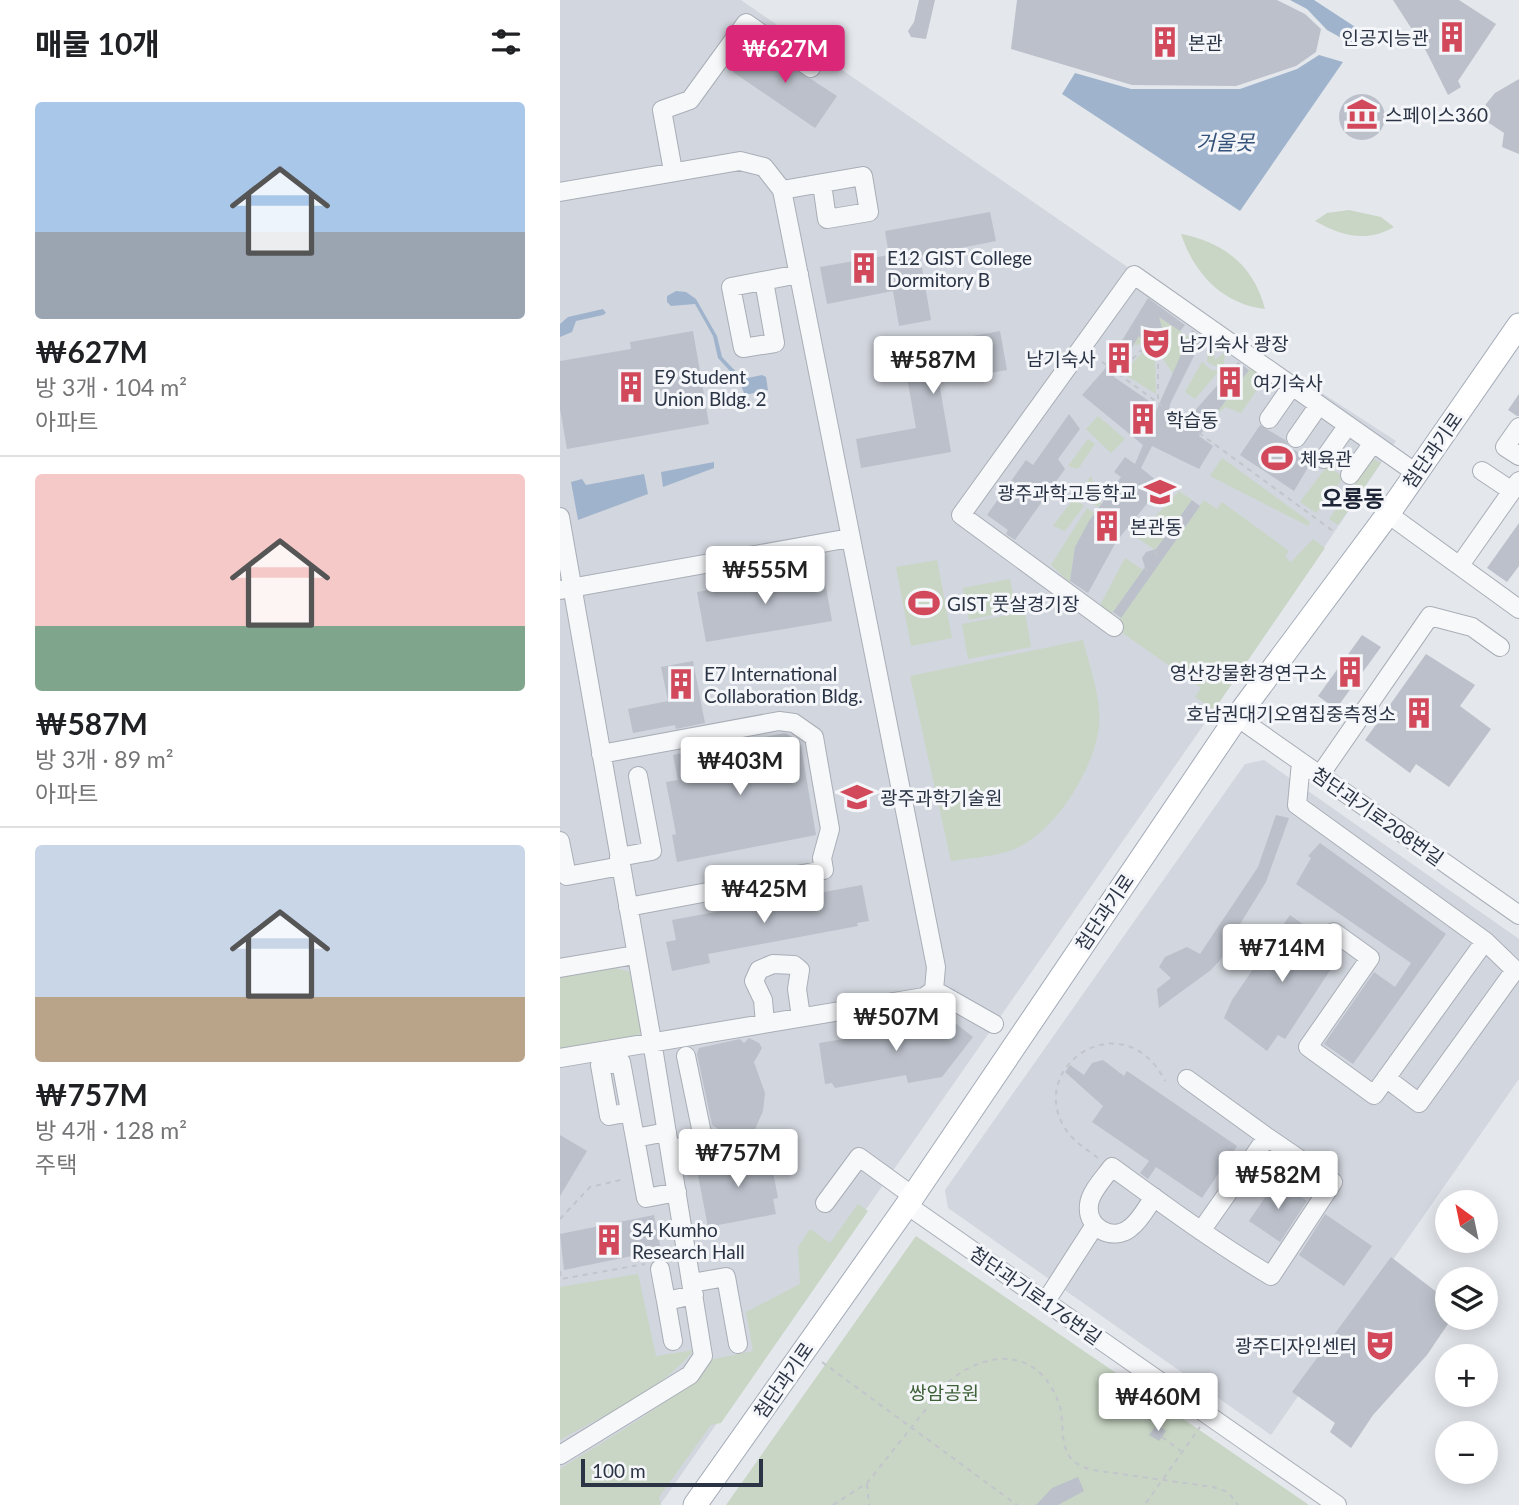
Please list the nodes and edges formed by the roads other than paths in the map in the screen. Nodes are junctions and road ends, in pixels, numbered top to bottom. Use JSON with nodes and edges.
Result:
{"nodes":[{"id":1,"x":811,"y":68,"type":"dead end"},
{"id":2,"x":673,"y":171,"type":"junction"},
{"id":3,"x":822,"y":184,"type":"dead end"},
{"id":4,"x":782,"y":190,"type":"junction"},
{"id":5,"x":560,"y":192,"type":"edge"},
{"id":6,"x":799,"y":274,"type":"junction"},
{"id":7,"x":764,"y":281,"type":"dead end"},
{"id":8,"x":1519,"y":325,"type":"edge"},
{"id":9,"x":1292,"y":386,"type":"junction"},
{"id":10,"x":1319,"y":405,"type":"junction"},
{"id":11,"x":1269,"y":419,"type":"dead end"},
{"id":12,"x":1348,"y":425,"type":"junction"},
{"id":13,"x":1519,"y":427,"type":"edge"},
{"id":14,"x":1296,"y":438,"type":"dead end"},
{"id":15,"x":1373,"y":443,"type":"junction"},
{"id":16,"x":1519,"y":456,"type":"edge"},
{"id":17,"x":1324,"y":459,"type":"dead end"},
{"id":18,"x":1482,"y":471,"type":"dead end"},
{"id":19,"x":1416,"y":473,"type":"junction"},
{"id":20,"x":1350,"y":475,"type":"dead end"},
{"id":21,"x":1516,"y":486,"type":"edge"},
{"id":22,"x":1388,"y":514,"type":"junction"},
{"id":23,"x":560,"y":517,"type":"edge"},
{"id":24,"x":850,"y":538,"type":"junction"},
{"id":25,"x":1460,"y":565,"type":"junction"},
{"id":26,"x":566,"y":589,"type":"edge"},
{"id":27,"x":1519,"y":609,"type":"edge"},
{"id":28,"x":1114,"y":627,"type":"dead end"},
{"id":29,"x":1500,"y":647,"type":"dead end"},
{"id":30,"x":1237,"y":717,"type":"junction"},
{"id":31,"x":601,"y":754,"type":"junction"},
{"id":32,"x":1301,"y":762,"type":"junction"},
{"id":33,"x":1320,"y":775,"type":"junction"},
{"id":34,"x":638,"y":776,"type":"dead end"},
{"id":35,"x":560,"y":841,"type":"edge"},
{"id":36,"x":620,"y":862,"type":"junction"},
{"id":37,"x":564,"y":876,"type":"edge"},
{"id":38,"x":628,"y":907,"type":"junction"},
{"id":39,"x":1519,"y":915,"type":"edge"},
{"id":40,"x":1334,"y":932,"type":"dead end"},
{"id":41,"x":1485,"y":941,"type":"junction"},
{"id":42,"x":635,"y":954,"type":"junction"},
{"id":43,"x":560,"y":968,"type":"edge"},
{"id":44,"x":934,"y":990,"type":"junction"},
{"id":45,"x":801,"y":1017,"type":"junction"},
{"id":46,"x":765,"y":1023,"type":"junction"},
{"id":47,"x":994,"y":1024,"type":"dead end"},
{"id":48,"x":652,"y":1041,"type":"junction"},
{"id":49,"x":686,"y":1056,"type":"dead end"},
{"id":50,"x":560,"y":1058,"type":"edge"},
{"id":51,"x":1386,"y":1078,"type":"junction"},
{"id":52,"x":1187,"y":1079,"type":"dead end"},
{"id":53,"x":629,"y":1112,"type":"dead end"},
{"id":54,"x":1267,"y":1137,"type":"junction"},
{"id":55,"x":635,"y":1138,"type":"junction"},
{"id":56,"x":669,"y":1141,"type":"junction"},
{"id":57,"x":677,"y":1192,"type":"junction"},
{"id":58,"x":1154,"y":1197,"type":"junction"},
{"id":59,"x":910,"y":1200,"type":"junction"},
{"id":60,"x":825,"y":1203,"type":"dead end"},
{"id":61,"x":1100,"y":1229,"type":"junction"},
{"id":62,"x":1201,"y":1231,"type":"junction"},
{"id":63,"x":660,"y":1269,"type":"road end"},
{"id":64,"x":693,"y":1289,"type":"junction"},
{"id":65,"x":666,"y":1301,"type":"junction"},
{"id":66,"x":1051,"y":1304,"type":"junction"},
{"id":67,"x":673,"y":1341,"type":"dead end"},
{"id":68,"x":738,"y":1344,"type":"dead end"},
{"id":69,"x":560,"y":1455,"type":"edge"},
{"id":70,"x":695,"y":1505,"type":"edge"},
{"id":71,"x":1338,"y":1505,"type":"edge"}],
"edges":[{"from":1,"to":2,"type":"street"},
{"from":2,"to":4,"type":"street"},
{"from":2,"to":5,"type":"street"},
{"from":3,"to":4,"type":"street"},
{"from":4,"to":6,"type":"street"},
{"from":6,"to":7,"type":"street"},
{"from":6,"to":24,"type":"street"},
{"from":8,"to":19,"type":"main road","name":"첨단과기로"},
{"from":9,"to":10,"type":"street"},
{"from":9,"to":11,"type":"street"},
{"from":9,"to":28,"type":"street"},
{"from":10,"to":12,"type":"street"},
{"from":10,"to":14,"type":"street"},
{"from":12,"to":15,"type":"street"},
{"from":12,"to":17,"type":"street"},
{"from":13,"to":16,"type":"street"},
{"from":15,"to":19,"type":"street"},
{"from":15,"to":20,"type":"street"},
{"from":18,"to":21,"type":"street"},
{"from":19,"to":22,"type":"main road","name":"첨단과기로"},
{"from":21,"to":25,"type":"street"},
{"from":22,"to":25,"type":"street"},
{"from":22,"to":30,"type":"main road","name":"첨단과기로"},
{"from":23,"to":26,"type":"street"},
{"from":24,"to":26,"type":"street"},
{"from":24,"to":44,"type":"street"},
{"from":25,"to":27,"type":"street"},
{"from":26,"to":31,"type":"street"},
{"from":29,"to":33,"type":"street"},
{"from":30,"to":32,"type":"street","name":"첨단과기로208번길"},
{"from":30,"to":59,"type":"main road","name":"첨단과기로"},
{"from":31,"to":36,"type":"street"},
{"from":31,"to":38,"type":"street"},
{"from":32,"to":33,"type":"street","name":"첨단과기로208번길"},
{"from":32,"to":41,"type":"street"},
{"from":33,"to":39,"type":"street","name":"첨단과기로208번길"},
{"from":34,"to":36,"type":"street"},
{"from":35,"to":37,"type":"street"},
{"from":36,"to":37,"type":"street"},
{"from":36,"to":38,"type":"street"},
{"from":38,"to":42,"type":"street"},
{"from":40,"to":51,"type":"street"},
{"from":41,"to":51,"type":"street"},
{"from":41,"to":51,"type":"street"},
{"from":42,"to":43,"type":"street"},
{"from":42,"to":48,"type":"street"},
{"from":44,"to":45,"type":"street"},
{"from":44,"to":47,"type":"street"},
{"from":45,"to":46,"type":"street"},
{"from":45,"to":46,"type":"street"},
{"from":46,"to":48,"type":"street"},
{"from":48,"to":50,"type":"street"},
{"from":48,"to":56,"type":"street"},
{"from":49,"to":56,"type":"street"},
{"from":52,"to":54,"type":"street"},
{"from":53,"to":55,"type":"street"},
{"from":54,"to":62,"type":"street"},
{"from":54,"to":62,"type":"street"},
{"from":55,"to":56,"type":"street"},
{"from":55,"to":57,"type":"street"},
{"from":56,"to":57,"type":"street"},
{"from":57,"to":64,"type":"street"},
{"from":58,"to":61,"type":"street"},
{"from":58,"to":61,"type":"street"},
{"from":58,"to":62,"type":"street"},
{"from":59,"to":60,"type":"street","name":"첨단과기로176번길"},
{"from":59,"to":66,"type":"street","name":"첨단과기로176번길"},
{"from":59,"to":70,"type":"main road","name":"첨단과기로"},
{"from":61,"to":66,"type":"street"},
{"from":63,"to":65,"type":"street"},
{"from":64,"to":65,"type":"street"},
{"from":64,"to":68,"type":"street"},
{"from":64,"to":69,"type":"street"},
{"from":65,"to":67,"type":"street"},
{"from":66,"to":71,"type":"street","name":"첨단과기로176번길"}]}
